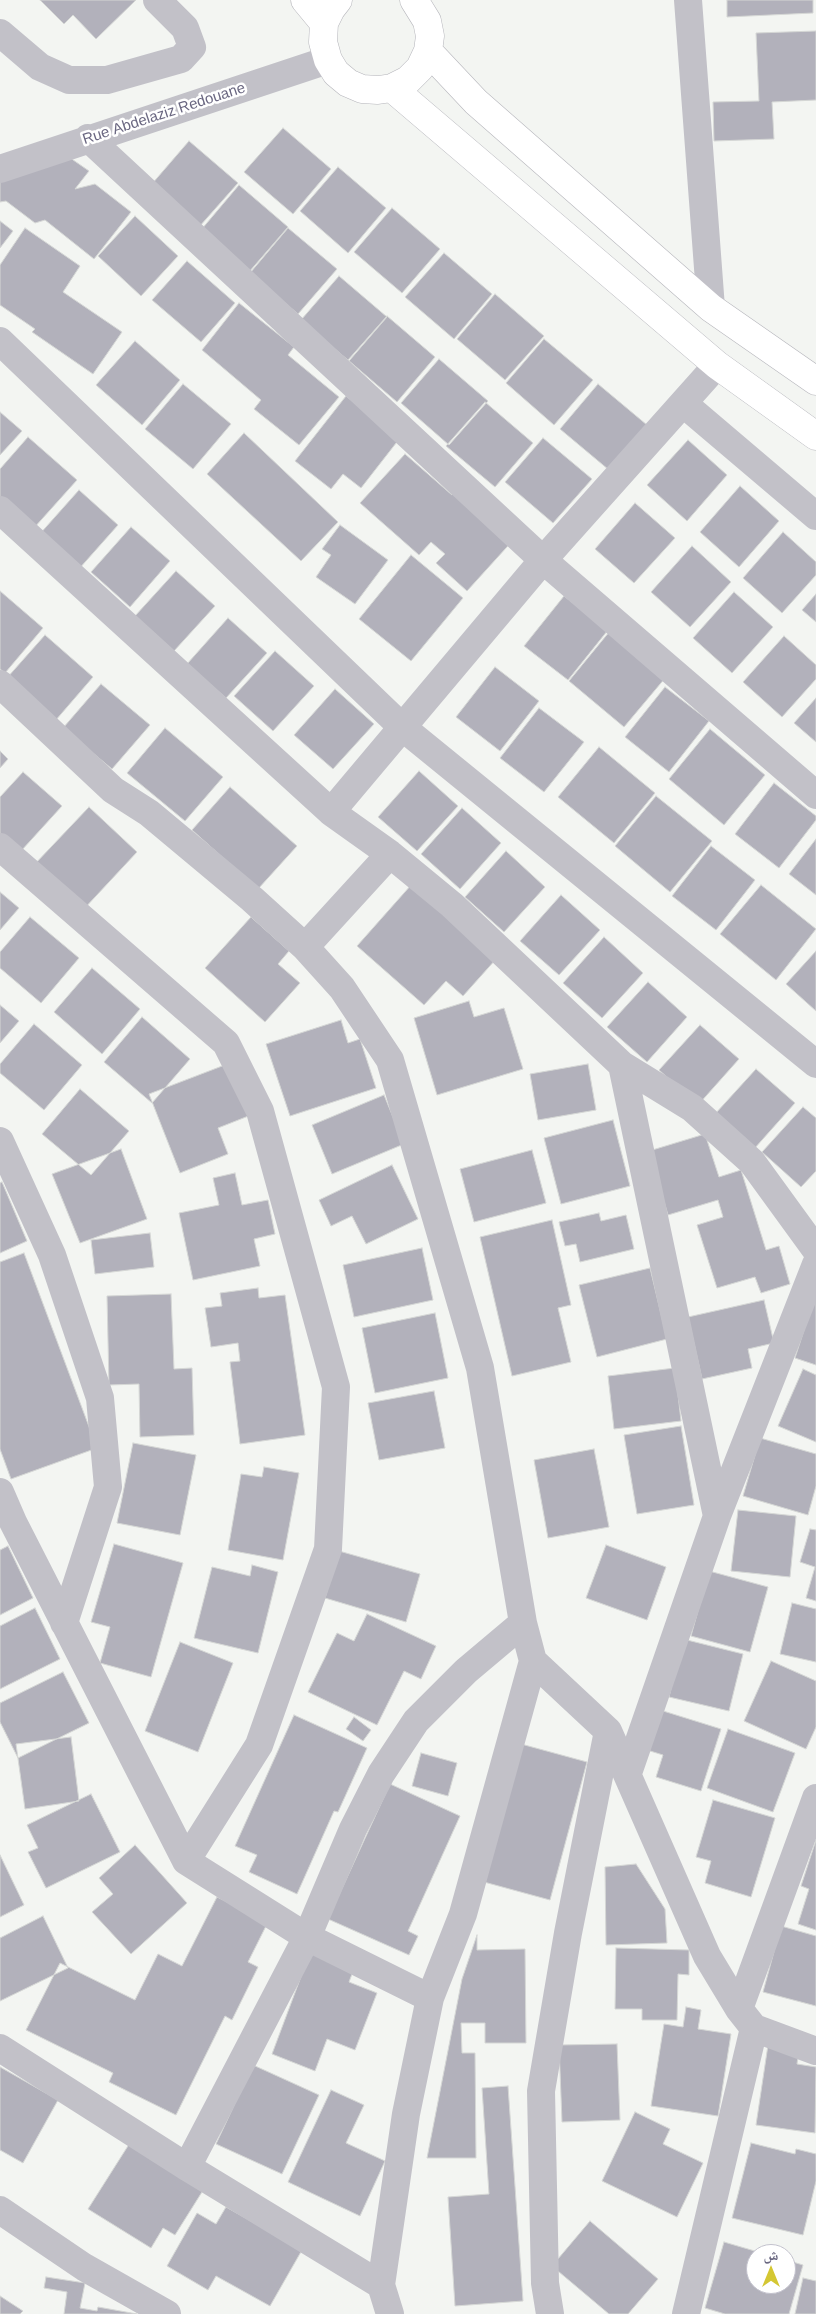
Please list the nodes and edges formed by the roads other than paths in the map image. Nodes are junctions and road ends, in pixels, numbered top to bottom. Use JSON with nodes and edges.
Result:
{"nodes":[{"id":1,"x":157,"y":0,"type":"edge"},
{"id":2,"x":305,"y":0,"type":"edge"},
{"id":3,"x":338,"y":0,"type":"edge"},
{"id":4,"x":414,"y":0,"type":"edge"},
{"id":5,"x":688,"y":0,"type":"edge"},
{"id":6,"x":324,"y":24,"type":"junction"},
{"id":7,"x":0,"y":33,"type":"edge"},
{"id":8,"x":428,"y":51,"type":"junction"},
{"id":9,"x":328,"y":60,"type":"junction"},
{"id":10,"x":392,"y":88,"type":"junction"},
{"id":11,"x":88,"y":138,"type":"junction"},
{"id":12,"x":0,"y":169,"type":"edge"},
{"id":13,"x":711,"y":308,"type":"junction"},
{"id":14,"x":0,"y":341,"type":"edge"},
{"id":15,"x":717,"y":365,"type":"junction"},
{"id":16,"x":816,"y":381,"type":"edge"},
{"id":17,"x":684,"y":404,"type":"junction"},
{"id":18,"x":816,"y":436,"type":"edge"},
{"id":19,"x":0,"y":510,"type":"edge"},
{"id":20,"x":816,"y":516,"type":"edge"},
{"id":21,"x":543,"y":560,"type":"junction"},
{"id":22,"x":0,"y":684,"type":"edge"},
{"id":23,"x":402,"y":727,"type":"junction"},
{"id":24,"x":816,"y":795,"type":"edge"},
{"id":25,"x":331,"y":812,"type":"junction"},
{"id":26,"x":0,"y":847,"type":"edge"},
{"id":27,"x":390,"y":854,"type":"junction"},
{"id":28,"x":305,"y":947,"type":"junction"},
{"id":29,"x":816,"y":1064,"type":"edge"},
{"id":30,"x":622,"y":1065,"type":"junction"},
{"id":31,"x":0,"y":1141,"type":"edge"},
{"id":32,"x":816,"y":1250,"type":"edge"},
{"id":33,"x":816,"y":1264,"type":"edge"},
{"id":34,"x":0,"y":1492,"type":"edge"},
{"id":35,"x":717,"y":1516,"type":"junction"},
{"id":36,"x":64,"y":1623,"type":"junction"},
{"id":37,"x":523,"y":1623,"type":"junction"},
{"id":38,"x":533,"y":1661,"type":"junction"},
{"id":39,"x":608,"y":1731,"type":"junction"},
{"id":40,"x":628,"y":1773,"type":"junction"},
{"id":41,"x":816,"y":1798,"type":"edge"},
{"id":42,"x":186,"y":1861,"type":"junction"},
{"id":43,"x":307,"y":1937,"type":"junction"},
{"id":44,"x":430,"y":1998,"type":"junction"},
{"id":45,"x":747,"y":2018,"type":"junction"},
{"id":46,"x":0,"y":2048,"type":"edge"},
{"id":47,"x":816,"y":2051,"type":"edge"},
{"id":48,"x":187,"y":2167,"type":"junction"},
{"id":49,"x":0,"y":2210,"type":"edge"},
{"id":50,"x":381,"y":2285,"type":"junction"},
{"id":51,"x":167,"y":2314,"type":"edge"},
{"id":52,"x":390,"y":2314,"type":"edge"},
{"id":53,"x":550,"y":2314,"type":"edge"},
{"id":54,"x":686,"y":2314,"type":"edge"}],
"edges":[{"from":1,"to":7,"type":"street"},
{"from":2,"to":6,"type":"main road"},
{"from":3,"to":6,"type":"main road"},
{"from":4,"to":8,"type":"main road"},
{"from":5,"to":13,"type":"street"},
{"from":6,"to":9,"type":"main road"},
{"from":8,"to":10,"type":"main road"},
{"from":8,"to":13,"type":"main road"},
{"from":9,"to":10,"type":"main road"},
{"from":9,"to":11,"type":"street","name":"Rue Abdelaziz Redouane"},
{"from":10,"to":15,"type":"main road"},
{"from":11,"to":12,"type":"street","name":"Rue Abdelaziz Redouane"},
{"from":11,"to":21,"type":"street"},
{"from":13,"to":16,"type":"main road"},
{"from":14,"to":23,"type":"street"},
{"from":15,"to":17,"type":"street"},
{"from":15,"to":18,"type":"main road"},
{"from":17,"to":20,"type":"street"},
{"from":17,"to":21,"type":"street"},
{"from":19,"to":25,"type":"street"},
{"from":21,"to":23,"type":"street"},
{"from":21,"to":24,"type":"street"},
{"from":22,"to":28,"type":"street"},
{"from":23,"to":25,"type":"street"},
{"from":23,"to":29,"type":"street"},
{"from":25,"to":27,"type":"street"},
{"from":26,"to":42,"type":"street"},
{"from":27,"to":28,"type":"street"},
{"from":27,"to":30,"type":"street"},
{"from":28,"to":37,"type":"street"},
{"from":30,"to":32,"type":"street"},
{"from":30,"to":35,"type":"street"},
{"from":31,"to":36,"type":"street"},
{"from":33,"to":35,"type":"street"},
{"from":34,"to":36,"type":"street"},
{"from":35,"to":40,"type":"street"},
{"from":36,"to":42,"type":"street"},
{"from":37,"to":38,"type":"street"},
{"from":37,"to":43,"type":"street"},
{"from":38,"to":39,"type":"street"},
{"from":38,"to":44,"type":"street"},
{"from":39,"to":40,"type":"street"},
{"from":39,"to":53,"type":"street"},
{"from":40,"to":45,"type":"street"},
{"from":41,"to":45,"type":"street"},
{"from":42,"to":43,"type":"street"},
{"from":43,"to":44,"type":"street"},
{"from":43,"to":48,"type":"street"},
{"from":44,"to":50,"type":"street"},
{"from":45,"to":47,"type":"street"},
{"from":45,"to":54,"type":"street"},
{"from":46,"to":48,"type":"street"},
{"from":48,"to":50,"type":"street"},
{"from":49,"to":51,"type":"street"},
{"from":50,"to":52,"type":"street"}]}
